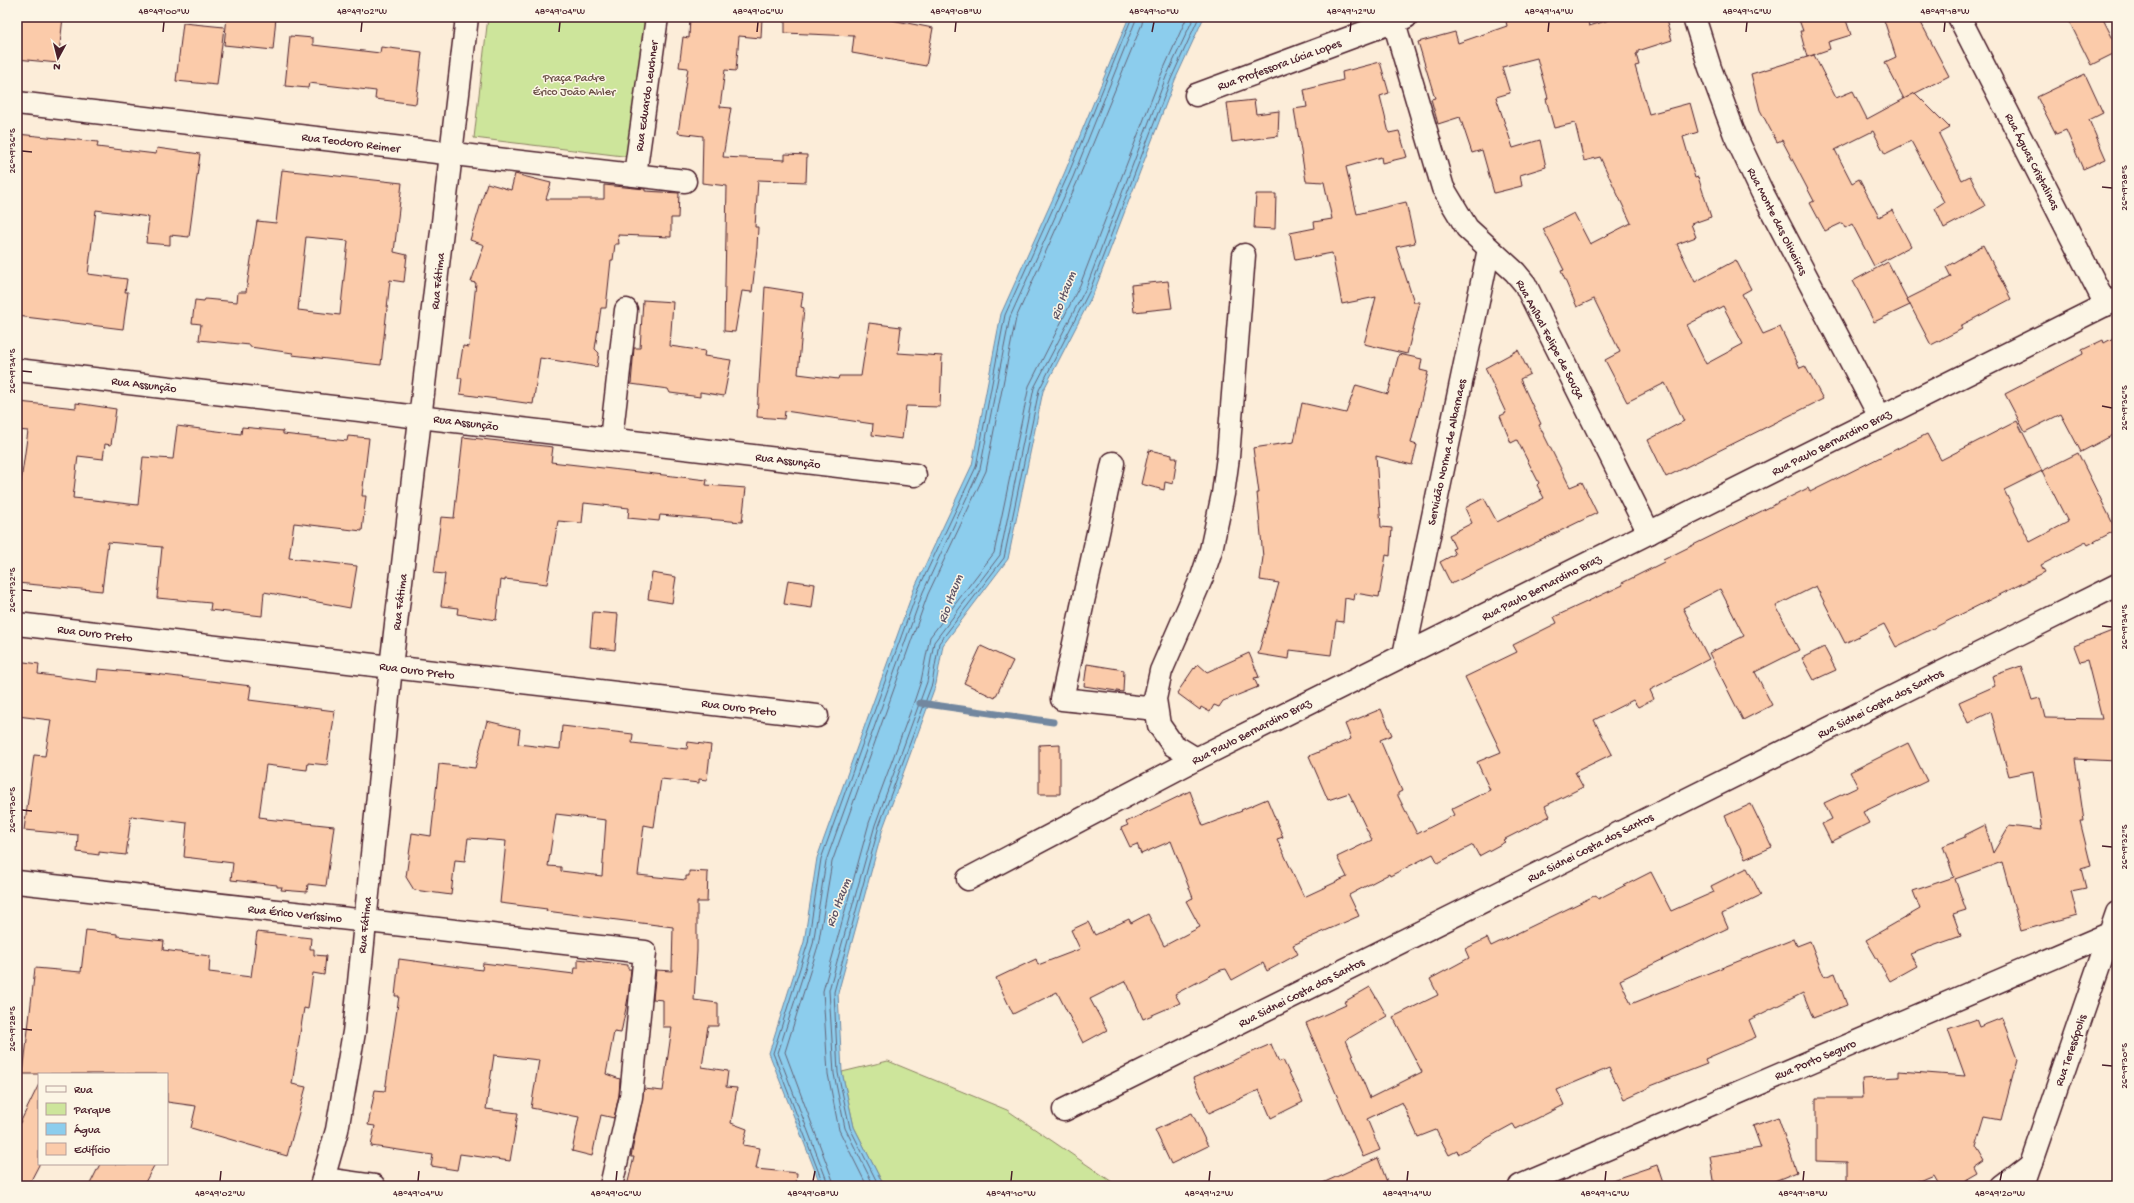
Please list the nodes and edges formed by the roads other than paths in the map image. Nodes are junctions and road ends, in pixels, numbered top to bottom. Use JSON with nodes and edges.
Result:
{"nodes":[{"id":1,"x":467,"y":17,"type":"edge"},
{"id":2,"x":657,"y":17,"type":"edge"},
{"id":3,"x":1694,"y":17,"type":"edge"},
{"id":4,"x":1959,"y":17,"type":"edge"},
{"id":5,"x":1400,"y":19,"type":"edge"},
{"id":6,"x":1196,"y":95,"type":"dead end"},
{"id":7,"x":17,"y":103,"type":"edge"},
{"id":8,"x":450,"y":153,"type":"junction"},
{"id":9,"x":635,"y":175,"type":"junction"},
{"id":10,"x":685,"y":181,"type":"dead end"},
{"id":11,"x":1489,"y":249,"type":"junction"},
{"id":12,"x":1244,"y":255,"type":"dead end"},
{"id":13,"x":2112,"y":302,"type":"edge"},
{"id":14,"x":626,"y":310,"type":"dead end"},
{"id":15,"x":17,"y":370,"type":"edge"},
{"id":16,"x":422,"y":417,"type":"junction"},
{"id":17,"x":1880,"y":418,"type":"junction"},
{"id":18,"x":611,"y":439,"type":"junction"},
{"id":19,"x":1113,"y":463,"type":"dead end"},
{"id":20,"x":915,"y":475,"type":"dead end"},
{"id":21,"x":1649,"y":533,"type":"junction"},
{"id":22,"x":2117,"y":585,"type":"edge"},
{"id":23,"x":17,"y":624,"type":"edge"},
{"id":24,"x":1404,"y":655,"type":"junction"},
{"id":25,"x":391,"y":667,"type":"junction"},
{"id":26,"x":1156,"y":709,"type":"junction"},
{"id":27,"x":817,"y":716,"type":"dead end"},
{"id":28,"x":1196,"y":759,"type":"junction"},
{"id":29,"x":968,"y":879,"type":"dead end"},
{"id":30,"x":17,"y":882,"type":"edge"},
{"id":31,"x":364,"y":920,"type":"junction"},
{"id":32,"x":2114,"y":923,"type":"edge"},
{"id":33,"x":1064,"y":1110,"type":"dead end"},
{"id":34,"x":2031,"y":1163,"type":"junction"},
{"id":35,"x":322,"y":1182,"type":"edge"},
{"id":36,"x":374,"y":1186,"type":"edge"},
{"id":37,"x":611,"y":1186,"type":"edge"},
{"id":38,"x":1520,"y":1186,"type":"edge"},
{"id":39,"x":2001,"y":1186,"type":"edge"},
{"id":40,"x":2023,"y":1186,"type":"edge"}],
"edges":[{"from":1,"to":8,"type":"street","name":"Rua Fátima"},
{"from":2,"to":9,"type":"street","name":"Rua Eduardo Leuchner"},
{"from":3,"to":17,"type":"street","name":"Rua Monte das Oliveiras"},
{"from":4,"to":13,"type":"street","name":"Rua Águas Cristalinas"},
{"from":5,"to":6,"type":"street","name":"Rua Professora Lúcia Lopes"},
{"from":5,"to":11,"type":"street","name":"Rua Aníbal Felipe de Souza"},
{"from":7,"to":8,"type":"street","name":"Rua Teodoro Reimer"},
{"from":8,"to":9,"type":"street","name":"Rua Teodoro Reimer"},
{"from":8,"to":16,"type":"street","name":"Rua Fátima"},
{"from":9,"to":10,"type":"street","name":"Rua Teodoro Reimer"},
{"from":11,"to":21,"type":"street","name":"Rua Aníbal Felipe de Souza"},
{"from":11,"to":24,"type":"street","name":"Servidão Norma de Albarnaes"},
{"from":12,"to":26,"type":"street"},
{"from":13,"to":17,"type":"street","name":"Rua Paulo Bernardino Braz"},
{"from":14,"to":18,"type":"street"},
{"from":15,"to":16,"type":"street","name":"Rua Assunção"},
{"from":16,"to":18,"type":"street","name":"Rua Assunção"},
{"from":16,"to":25,"type":"street","name":"Rua Fátima"},
{"from":17,"to":21,"type":"street","name":"Rua Paulo Bernardino Braz"},
{"from":18,"to":20,"type":"street","name":"Rua Assunção"},
{"from":19,"to":26,"type":"street"},
{"from":21,"to":24,"type":"street","name":"Rua Paulo Bernardino Braz"},
{"from":22,"to":33,"type":"street","name":"Rua Sidnei Costa dos Santos"},
{"from":23,"to":25,"type":"street","name":"Rua Ouro Preto"},
{"from":24,"to":28,"type":"street","name":"Rua Paulo Bernardino Braz"},
{"from":25,"to":27,"type":"street","name":"Rua Ouro Preto"},
{"from":25,"to":31,"type":"street","name":"Rua Fátima"},
{"from":26,"to":28,"type":"street"},
{"from":28,"to":29,"type":"street","name":"Rua Paulo Bernardino Braz"},
{"from":30,"to":31,"type":"street","name":"Rua Érico Veríssimo"},
{"from":31,"to":35,"type":"street","name":"Rua Fátima"},
{"from":31,"to":37,"type":"street","name":"Rua Érico Veríssimo"},
{"from":32,"to":34,"type":"street","name":"Rua Teresópolis"},
{"from":32,"to":38,"type":"street","name":"Rua Porto Seguro"},
{"from":34,"to":39,"type":"street"},
{"from":34,"to":40,"type":"street","name":"Rua Teresópolis"},
{"from":35,"to":36,"type":"street"}]}
